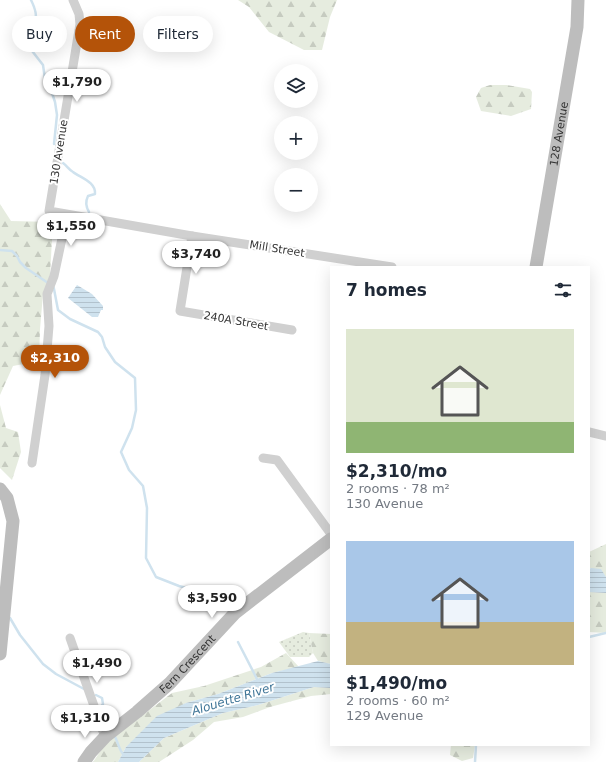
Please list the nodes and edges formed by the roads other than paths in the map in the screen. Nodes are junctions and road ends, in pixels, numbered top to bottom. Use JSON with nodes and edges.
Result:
{"nodes":[{"id":1,"x":73,"y":0,"type":"edge"},
{"id":2,"x":578,"y":0,"type":"edge"},
{"id":3,"x":49,"y":211,"type":"joint"},
{"id":4,"x":67,"y":215,"type":"junction"},
{"id":5,"x":192,"y":236,"type":"junction"},
{"id":6,"x":386,"y":266,"type":"edge"},
{"id":7,"x":536,"y":266,"type":"edge"},
{"id":8,"x":292,"y":330,"type":"dead end"},
{"id":9,"x":590,"y":432,"type":"edge"},
{"id":10,"x":606,"y":436,"type":"edge"},
{"id":11,"x":263,"y":458,"type":"dead end"},
{"id":12,"x":32,"y":464,"type":"dead end"},
{"id":13,"x":0,"y":489,"type":"edge"},
{"id":14,"x":330,"y":533,"type":"edge"},
{"id":15,"x":330,"y":540,"type":"edge"},
{"id":16,"x":70,"y":638,"type":"dead end"},
{"id":17,"x":0,"y":654,"type":"edge"},
{"id":18,"x":109,"y":734,"type":"junction"},
{"id":19,"x":84,"y":762,"type":"edge"}],
"edges":[{"from":1,"to":3,"type":"street","name":"130 Avenue"},
{"from":2,"to":7,"type":"street","name":"128 Avenue"},
{"from":3,"to":4,"type":"street","name":"Mill Street"},
{"from":4,"to":5,"type":"street","name":"Mill Street"},
{"from":4,"to":12,"type":"street"},
{"from":5,"to":6,"type":"street","name":"Mill Street"},
{"from":5,"to":8,"type":"street","name":"240A Street"},
{"from":9,"to":10,"type":"street"},
{"from":11,"to":14,"type":"street"},
{"from":13,"to":17,"type":"street"},
{"from":15,"to":18,"type":"street","name":"Fern Crescent"},
{"from":16,"to":18,"type":"street"},
{"from":18,"to":19,"type":"street","name":"Fern Crescent"}]}
